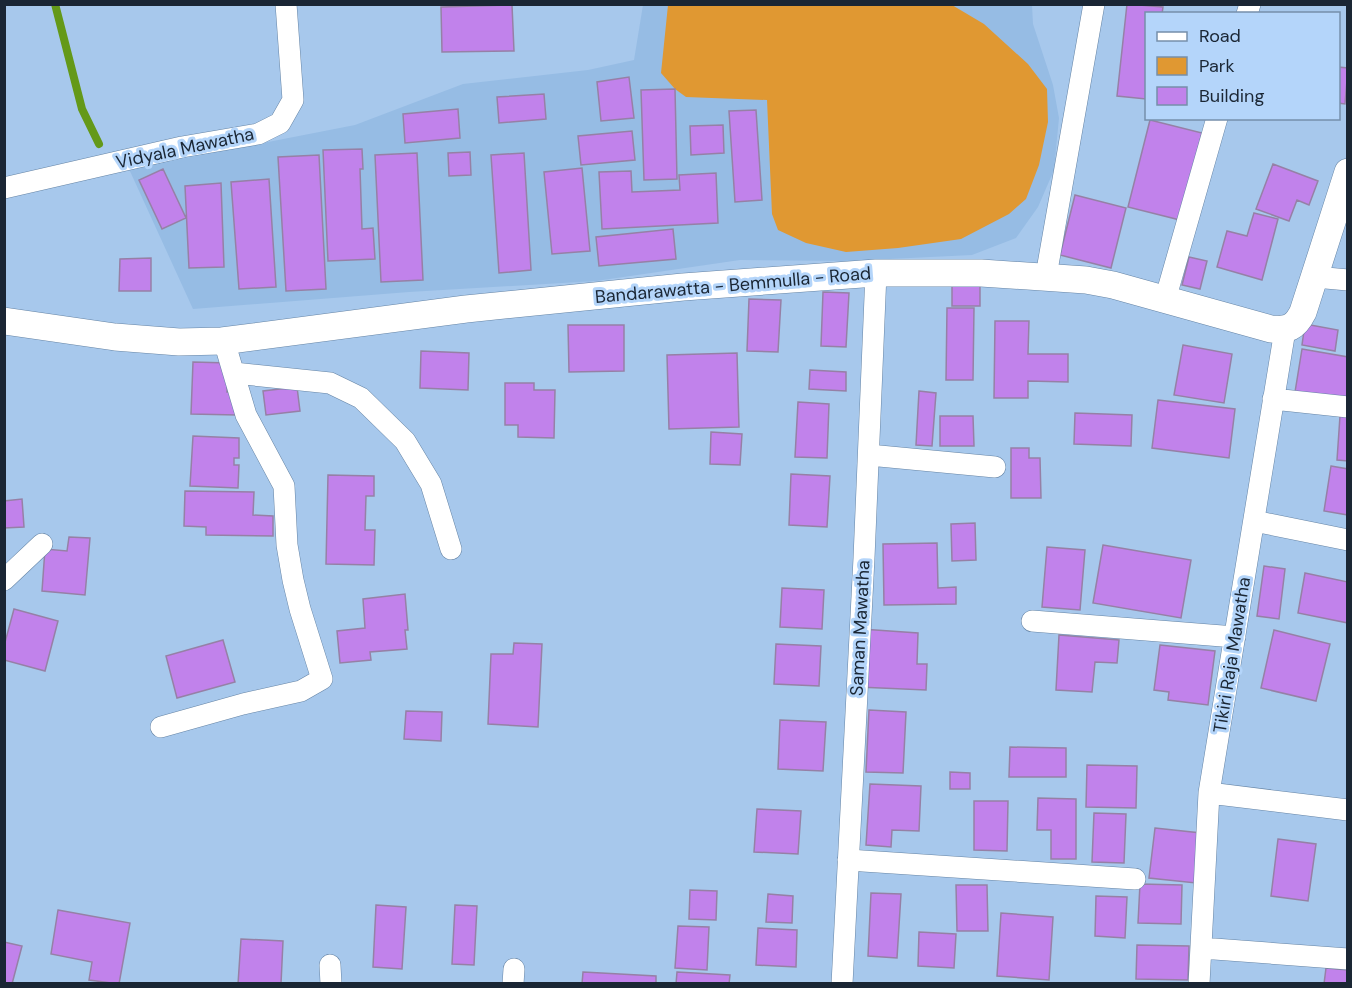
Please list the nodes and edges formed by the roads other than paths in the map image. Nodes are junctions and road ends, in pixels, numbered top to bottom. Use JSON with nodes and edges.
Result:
{"nodes":[{"id":1,"x":286,"y":4,"type":"edge"},
{"id":2,"x":1094,"y":4,"type":"edge"},
{"id":3,"x":1216,"y":120,"type":"edge"},
{"id":4,"x":1347,"y":172,"type":"edge"},
{"id":5,"x":4,"y":188,"type":"edge"},
{"id":6,"x":876,"y":273,"type":"junction"},
{"id":7,"x":1046,"y":276,"type":"junction"},
{"id":8,"x":1315,"y":277,"type":"junction"},
{"id":9,"x":1347,"y":280,"type":"edge"},
{"id":10,"x":1165,"y":300,"type":"junction"},
{"id":11,"x":4,"y":321,"type":"edge"},
{"id":12,"x":1285,"y":330,"type":"junction"},
{"id":13,"x":222,"y":341,"type":"junction"},
{"id":14,"x":234,"y":373,"type":"junction"},
{"id":15,"x":1273,"y":399,"type":"junction"},
{"id":16,"x":1347,"y":407,"type":"edge"},
{"id":17,"x":868,"y":455,"type":"junction"},
{"id":18,"x":995,"y":467,"type":"dead end"},
{"id":19,"x":1254,"y":521,"type":"junction"},
{"id":20,"x":1347,"y":540,"type":"edge"},
{"id":21,"x":42,"y":544,"type":"dead end"},
{"id":22,"x":451,"y":549,"type":"dead end"},
{"id":23,"x":4,"y":580,"type":"edge"},
{"id":24,"x":1032,"y":621,"type":"dead end"},
{"id":25,"x":1234,"y":637,"type":"junction"},
{"id":26,"x":161,"y":727,"type":"dead end"},
{"id":27,"x":1209,"y":793,"type":"junction"},
{"id":28,"x":1347,"y":810,"type":"edge"},
{"id":29,"x":848,"y":860,"type":"junction"},
{"id":30,"x":1135,"y":879,"type":"dead end"},
{"id":31,"x":1201,"y":948,"type":"junction"},
{"id":32,"x":1347,"y":959,"type":"edge"},
{"id":33,"x":842,"y":984,"type":"edge"},
{"id":34,"x":1199,"y":984,"type":"edge"}],
"edges":[{"from":1,"to":5,"type":"street","name":"Vidyala Mawatha"},
{"from":2,"to":7,"type":"street"},
{"from":3,"to":10,"type":"street"},
{"from":4,"to":8,"type":"street"},
{"from":6,"to":7,"type":"street","name":"Bandarawatta - Bemmulla - Road"},
{"from":6,"to":13,"type":"street","name":"Bandarawatta - Bemmulla - Road"},
{"from":6,"to":17,"type":"street","name":"Saman Mawatha"},
{"from":7,"to":10,"type":"street","name":"Bandarawatta - Bemmulla - Road"},
{"from":8,"to":9,"type":"street"},
{"from":8,"to":12,"type":"street"},
{"from":10,"to":12,"type":"street","name":"Bandarawatta - Bemmulla - Road"},
{"from":11,"to":13,"type":"street","name":"Bandarawatta - Bemmulla - Road"},
{"from":12,"to":15,"type":"street","name":"Tikiri Raja Mawatha"},
{"from":13,"to":14,"type":"street"},
{"from":14,"to":22,"type":"street"},
{"from":14,"to":26,"type":"street"},
{"from":15,"to":16,"type":"street"},
{"from":15,"to":19,"type":"street","name":"Tikiri Raja Mawatha"},
{"from":17,"to":18,"type":"street"},
{"from":17,"to":29,"type":"street","name":"Saman Mawatha"},
{"from":19,"to":20,"type":"street"},
{"from":19,"to":25,"type":"street","name":"Tikiri Raja Mawatha"},
{"from":21,"to":23,"type":"street"},
{"from":24,"to":25,"type":"street"},
{"from":25,"to":27,"type":"street","name":"Tikiri Raja Mawatha"},
{"from":27,"to":28,"type":"street"},
{"from":27,"to":31,"type":"street","name":"Tikiri Raja Mawatha"},
{"from":29,"to":30,"type":"street"},
{"from":29,"to":33,"type":"street","name":"Saman Mawatha"},
{"from":31,"to":32,"type":"street"},
{"from":31,"to":34,"type":"street","name":"Tikiri Raja Mawatha"}]}
